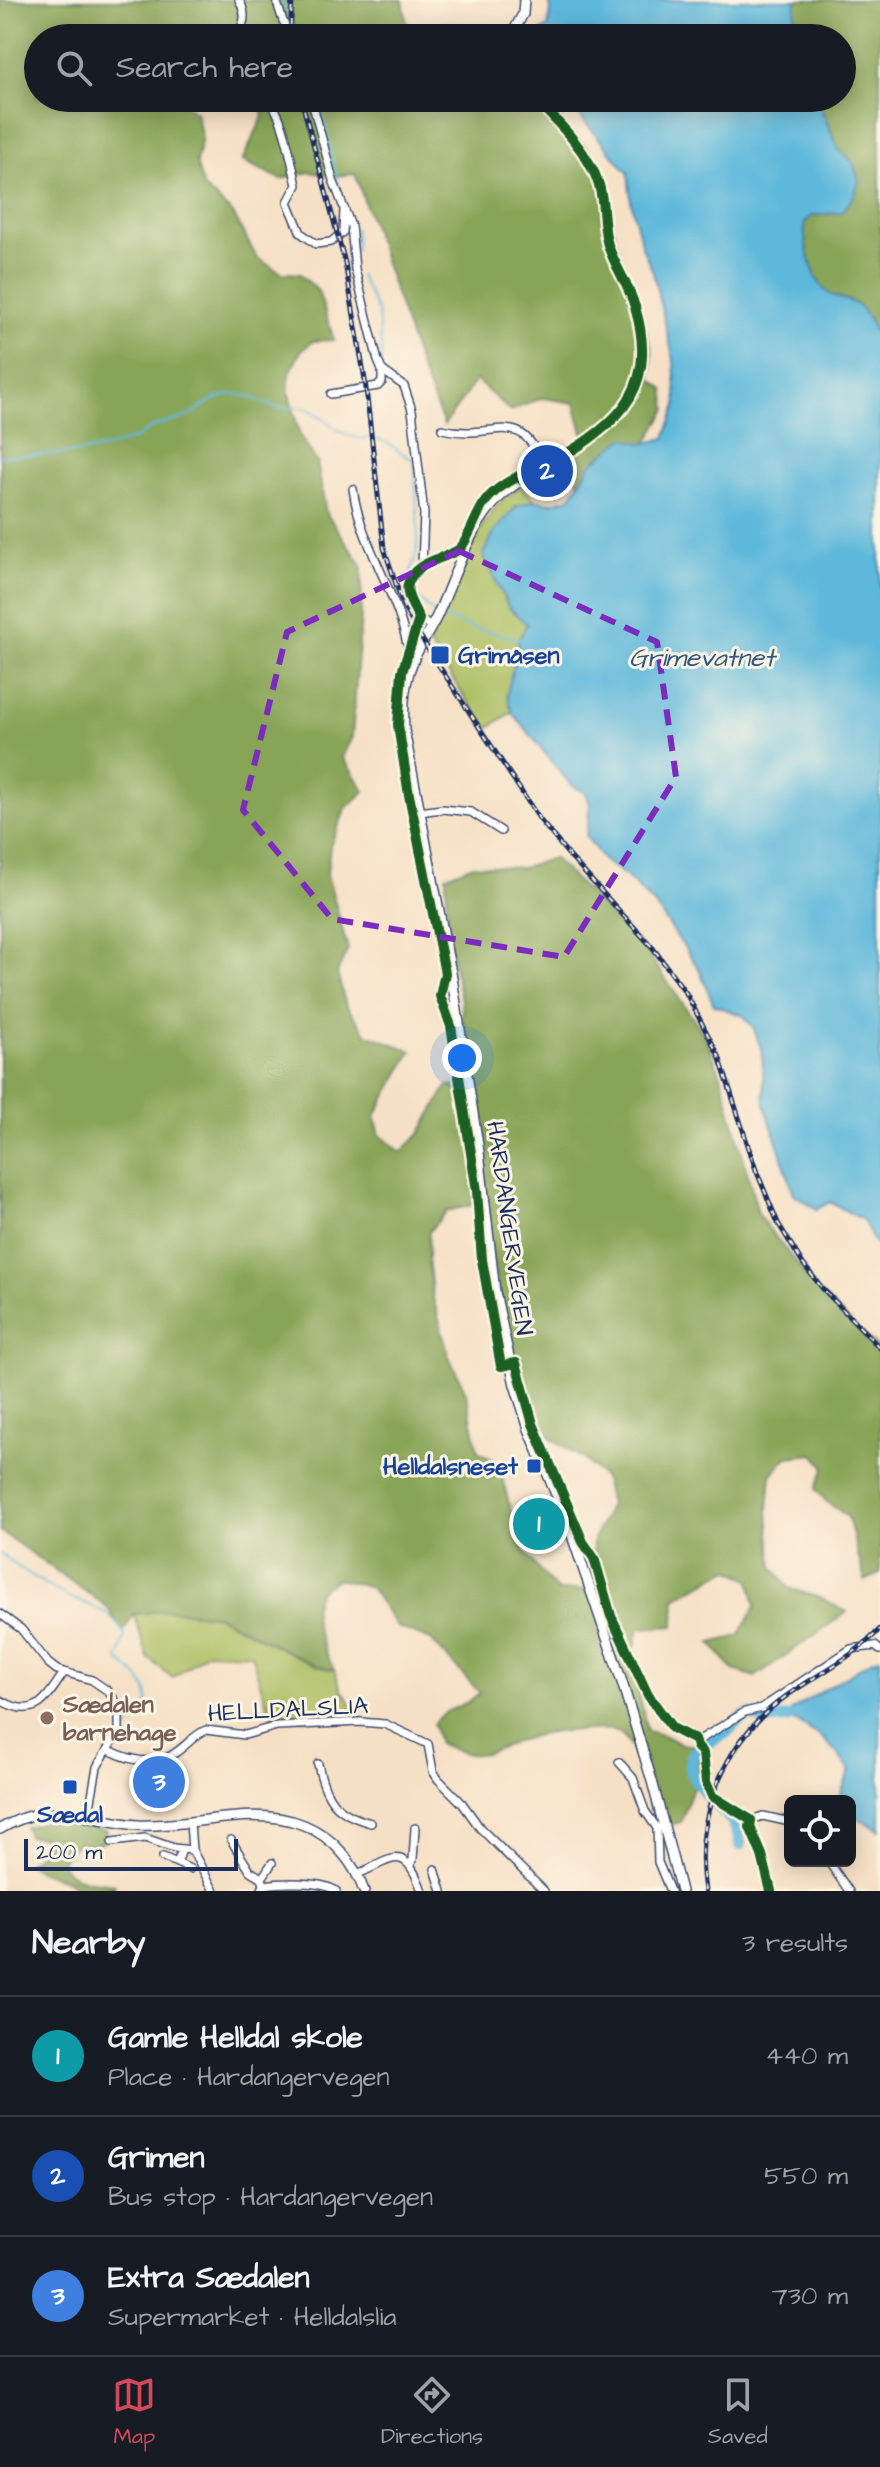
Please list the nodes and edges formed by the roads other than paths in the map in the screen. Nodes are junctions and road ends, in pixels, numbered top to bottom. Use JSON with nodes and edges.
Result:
{"nodes":[{"id":1,"x":239,"y":0,"type":"edge"},
{"id":2,"x":276,"y":0,"type":"edge"},
{"id":3,"x":524,"y":0,"type":"edge"},
{"id":4,"x":244,"y":24,"type":"edge"},
{"id":5,"x":285,"y":24,"type":"edge"},
{"id":6,"x":518,"y":24,"type":"edge"},
{"id":7,"x":277,"y":112,"type":"edge"},
{"id":8,"x":315,"y":112,"type":"edge"},
{"id":9,"x":547,"y":112,"type":"edge"},
{"id":10,"x":344,"y":210,"type":"junction"},
{"id":11,"x":382,"y":370,"type":"junction"},
{"id":12,"x":331,"y":394,"type":"dead end"},
{"id":13,"x":442,"y":429,"type":"dead end"},
{"id":14,"x":543,"y":467,"type":"junction"},
{"id":15,"x":353,"y":489,"type":"dead end"},
{"id":16,"x":466,"y":551,"type":"junction"},
{"id":17,"x":416,"y":572,"type":"junction"},
{"id":18,"x":436,"y":618,"type":"junction"},
{"id":19,"x":414,"y":659,"type":"junction"},
{"id":20,"x":419,"y":812,"type":"junction"},
{"id":21,"x":501,"y":831,"type":"dead end"},
{"id":22,"x":574,"y":1520,"type":"dead end"},
{"id":23,"x":597,"y":1565,"type":"junction"},
{"id":24,"x":584,"y":1570,"type":"junction"},
{"id":25,"x":0,"y":1614,"type":"edge"},
{"id":26,"x":880,"y":1637,"type":"edge"},
{"id":27,"x":877,"y":1648,"type":"edge"},
{"id":28,"x":63,"y":1674,"type":"junction"},
{"id":29,"x":0,"y":1700,"type":"edge"},
{"id":30,"x":109,"y":1750,"type":"junction"},
{"id":31,"x":619,"y":1762,"type":"dead end"},
{"id":32,"x":318,"y":1764,"type":"dead end"},
{"id":33,"x":347,"y":1815,"type":"junction"},
{"id":34,"x":88,"y":1818,"type":"junction"},
{"id":35,"x":784,"y":1821,"type":"edge"},
{"id":36,"x":190,"y":1823,"type":"junction"},
{"id":37,"x":371,"y":1823,"type":"dead end"},
{"id":38,"x":348,"y":1826,"type":"dead end"},
{"id":39,"x":415,"y":1828,"type":"dead end"},
{"id":40,"x":0,"y":1829,"type":"edge"},
{"id":41,"x":231,"y":1840,"type":"dead end"},
{"id":42,"x":112,"y":1842,"type":"dead end"},
{"id":43,"x":182,"y":1850,"type":"junction"},
{"id":44,"x":192,"y":1850,"type":"junction"},
{"id":45,"x":163,"y":1857,"type":"dead end"},
{"id":46,"x":177,"y":1863,"type":"junction"},
{"id":47,"x":272,"y":1863,"type":"dead end"},
{"id":48,"x":410,"y":1864,"type":"junction"},
{"id":49,"x":832,"y":1867,"type":"edge"},
{"id":50,"x":190,"y":1869,"type":"dead end"},
{"id":51,"x":435,"y":1869,"type":"dead end"},
{"id":52,"x":358,"y":1874,"type":"junction"},
{"id":53,"x":266,"y":1886,"type":"edge"},
{"id":54,"x":214,"y":1891,"type":"edge"},
{"id":55,"x":336,"y":1891,"type":"edge"},
{"id":56,"x":364,"y":1891,"type":"edge"},
{"id":57,"x":422,"y":1891,"type":"edge"},
{"id":58,"x":442,"y":1891,"type":"edge"},
{"id":59,"x":544,"y":1891,"type":"edge"},
{"id":60,"x":670,"y":1891,"type":"edge"},
{"id":61,"x":681,"y":1891,"type":"edge"},
{"id":62,"x":771,"y":1891,"type":"edge"},
{"id":63,"x":849,"y":1891,"type":"edge"}],
"edges":[{"from":1,"to":4,"type":"street"},
{"from":2,"to":5,"type":"street"},
{"from":3,"to":6,"type":"main road"},
{"from":7,"to":10,"type":"street"},
{"from":8,"to":10,"type":"street"},
{"from":9,"to":14,"type":"main road","name":"HARDANGERVEGEN"},
{"from":10,"to":11,"type":"street"},
{"from":11,"to":12,"type":"street"},
{"from":11,"to":17,"type":"street"},
{"from":13,"to":14,"type":"street"},
{"from":14,"to":16,"type":"main road","name":"HARDANGERVEGEN"},
{"from":15,"to":19,"type":"street"},
{"from":16,"to":17,"type":"street"},
{"from":16,"to":18,"type":"main road","name":"HARDANGERVEGEN"},
{"from":17,"to":18,"type":"street"},
{"from":18,"to":19,"type":"main road","name":"HARDANGERVEGEN"},
{"from":19,"to":20,"type":"main road","name":"HARDANGERVEGEN"},
{"from":20,"to":21,"type":"street"},
{"from":20,"to":24,"type":"main road","name":"HARDANGERVEGEN"},
{"from":22,"to":23,"type":"street"},
{"from":23,"to":24,"type":"street"},
{"from":23,"to":27,"type":"street"},
{"from":24,"to":61,"type":"main road","name":"HARDANGERVEGEN"},
{"from":25,"to":28,"type":"street"},
{"from":26,"to":27,"type":"street"},
{"from":28,"to":29,"type":"street"},
{"from":28,"to":30,"type":"street"},
{"from":30,"to":34,"type":"street"},
{"from":30,"to":59,"type":"street","name":"HELLDALSLIA"},
{"from":31,"to":60,"type":"street"},
{"from":32,"to":33,"type":"street"},
{"from":33,"to":37,"type":"street"},
{"from":33,"to":38,"type":"street"},
{"from":34,"to":36,"type":"main road"},
{"from":34,"to":40,"type":"main road"},
{"from":35,"to":62,"type":"street"},
{"from":36,"to":44,"type":"street"},
{"from":36,"to":52,"type":"main road"},
{"from":39,"to":48,"type":"street"},
{"from":41,"to":53,"type":"street"},
{"from":42,"to":43,"type":"street"},
{"from":43,"to":44,"type":"street"},
{"from":43,"to":46,"type":"street"},
{"from":44,"to":54,"type":"street"},
{"from":45,"to":46,"type":"street"},
{"from":46,"to":50,"type":"street"},
{"from":47,"to":53,"type":"street"},
{"from":48,"to":52,"type":"street"},
{"from":48,"to":57,"type":"street"},
{"from":49,"to":63,"type":"street"},
{"from":51,"to":58,"type":"street"},
{"from":52,"to":56,"type":"main road"},
{"from":53,"to":55,"type":"street"}]}
